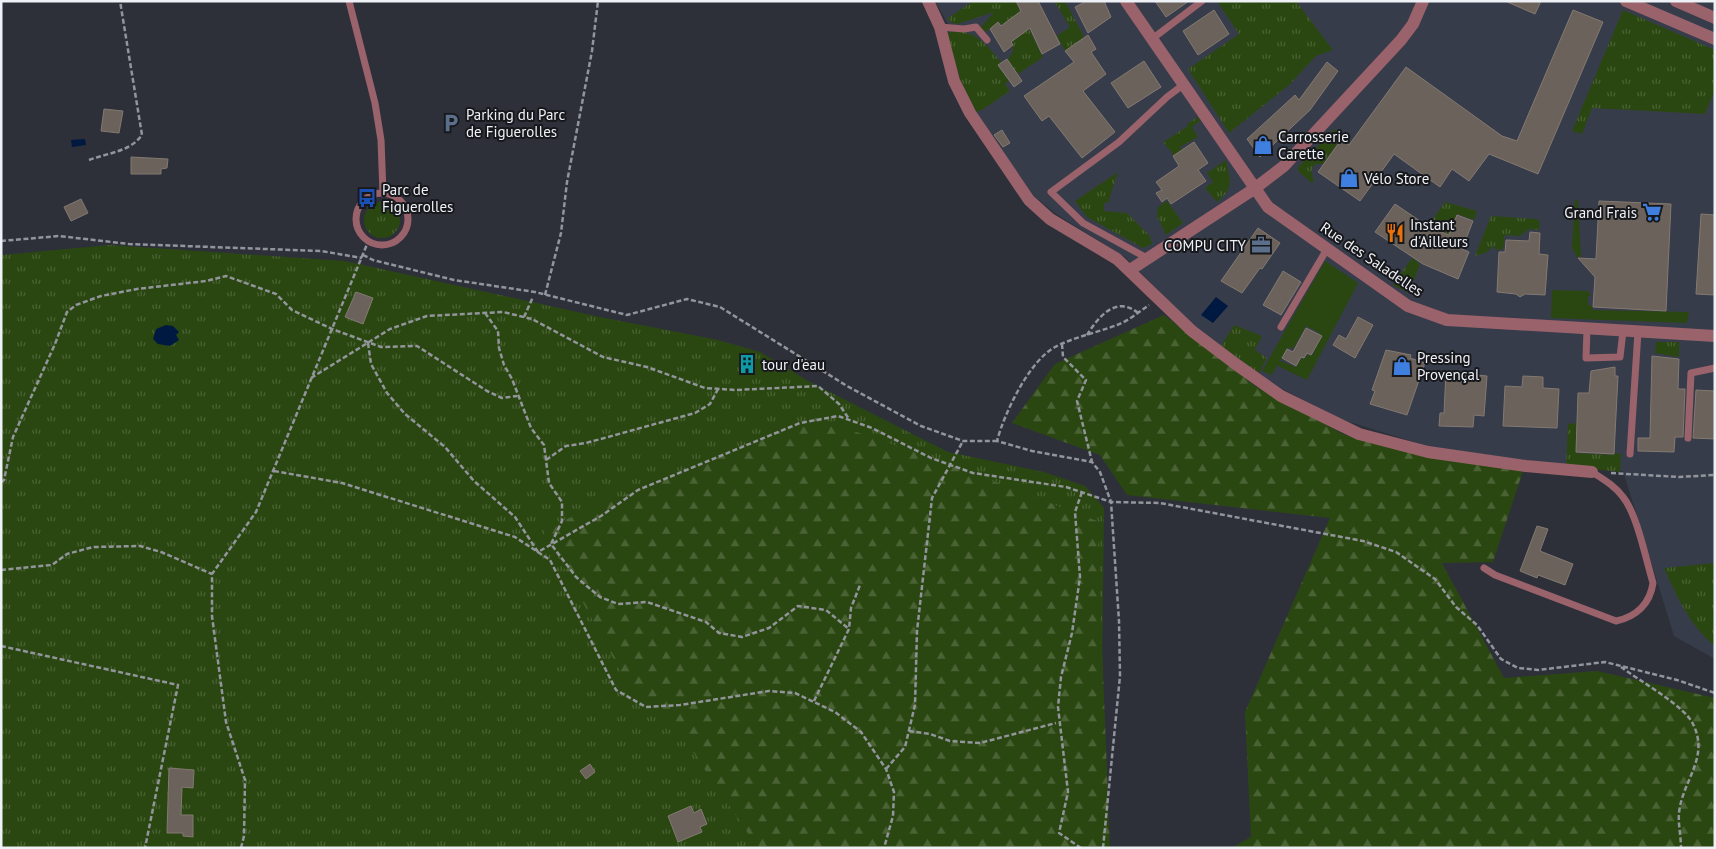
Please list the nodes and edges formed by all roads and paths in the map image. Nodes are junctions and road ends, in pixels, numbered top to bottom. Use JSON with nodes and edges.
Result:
{"nodes":[{"id":1,"x":120,"y":1,"type":"edge"},
{"id":2,"x":349,"y":1,"type":"edge"},
{"id":3,"x":598,"y":1,"type":"edge"},
{"id":4,"x":928,"y":1,"type":"edge"},
{"id":5,"x":1126,"y":1,"type":"edge"},
{"id":6,"x":1202,"y":1,"type":"edge"},
{"id":7,"x":1424,"y":1,"type":"edge"},
{"id":8,"x":1626,"y":1,"type":"edge"},
{"id":9,"x":1676,"y":1,"type":"edge"},
{"id":10,"x":1715,"y":18,"type":"edge"},
{"id":11,"x":940,"y":27,"type":"junction"},
{"id":12,"x":1152,"y":39,"type":"junction"},
{"id":13,"x":1715,"y":39,"type":"edge"},
{"id":14,"x":987,"y":40,"type":"dead end"},
{"id":15,"x":1183,"y":85,"type":"junction"},
{"id":16,"x":89,"y":160,"type":"dead end"},
{"id":17,"x":1254,"y":189,"type":"junction"},
{"id":18,"x":383,"y":193,"type":"junction"},
{"id":19,"x":1,"y":241,"type":"edge"},
{"id":20,"x":368,"y":242,"type":"junction"},
{"id":21,"x":1327,"y":249,"type":"junction"},
{"id":22,"x":362,"y":257,"type":"junction"},
{"id":23,"x":1147,"y":258,"type":"junction"},
{"id":24,"x":1130,"y":270,"type":"junction"},
{"id":25,"x":545,"y":295,"type":"junction"},
{"id":26,"x":533,"y":297,"type":"dead end"},
{"id":27,"x":1158,"y":299,"type":"junction"},
{"id":28,"x":485,"y":313,"type":"junction"},
{"id":29,"x":1138,"y":313,"type":"junction"},
{"id":30,"x":524,"y":318,"type":"junction"},
{"id":31,"x":1281,"y":327,"type":"dead end"},
{"id":32,"x":332,"y":329,"type":"junction"},
{"id":33,"x":1587,"y":329,"type":"junction"},
{"id":34,"x":1624,"y":331,"type":"junction"},
{"id":35,"x":1638,"y":332,"type":"junction"},
{"id":36,"x":1087,"y":335,"type":"junction"},
{"id":37,"x":1715,"y":336,"type":"edge"},
{"id":38,"x":368,"y":342,"type":"junction"},
{"id":39,"x":1062,"y":344,"type":"junction"},
{"id":40,"x":1715,"y":368,"type":"edge"},
{"id":41,"x":311,"y":378,"type":"junction"},
{"id":42,"x":718,"y":389,"type":"junction"},
{"id":43,"x":517,"y":396,"type":"junction"},
{"id":44,"x":849,"y":420,"type":"junction"},
{"id":45,"x":1688,"y":438,"type":"dead end"},
{"id":46,"x":963,"y":441,"type":"junction"},
{"id":47,"x":996,"y":441,"type":"junction"},
{"id":48,"x":1630,"y":454,"type":"dead end"},
{"id":49,"x":546,"y":460,"type":"junction"},
{"id":50,"x":1092,"y":462,"type":"junction"},
{"id":51,"x":951,"y":465,"type":"junction"},
{"id":52,"x":274,"y":471,"type":"junction"},
{"id":53,"x":1592,"y":472,"type":"junction"},
{"id":54,"x":1715,"y":475,"type":"edge"},
{"id":55,"x":1,"y":482,"type":"edge"},
{"id":56,"x":1082,"y":492,"type":"junction"},
{"id":57,"x":1111,"y":502,"type":"junction"},
{"id":58,"x":551,"y":544,"type":"junction"},
{"id":59,"x":538,"y":552,"type":"junction"},
{"id":60,"x":1484,"y":568,"type":"dead end"},
{"id":61,"x":1,"y":570,"type":"edge"},
{"id":62,"x":212,"y":574,"type":"junction"},
{"id":63,"x":860,"y":585,"type":"dead end"},
{"id":64,"x":849,"y":629,"type":"junction"},
{"id":65,"x":1,"y":646,"type":"edge"},
{"id":66,"x":1620,"y":666,"type":"junction"},
{"id":67,"x":1715,"y":693,"type":"edge"},
{"id":68,"x":814,"y":702,"type":"junction"},
{"id":69,"x":1056,"y":723,"type":"dead end"},
{"id":70,"x":909,"y":730,"type":"junction"},
{"id":71,"x":886,"y":769,"type":"junction"},
{"id":72,"x":144,"y":848,"type":"edge"},
{"id":73,"x":241,"y":848,"type":"edge"},
{"id":74,"x":884,"y":848,"type":"edge"},
{"id":75,"x":1081,"y":848,"type":"edge"},
{"id":76,"x":1103,"y":848,"type":"edge"},
{"id":77,"x":1680,"y":848,"type":"edge"}],
"edges":[{"from":1,"to":16,"type":"path"},
{"from":2,"to":18,"type":"lane"},
{"from":3,"to":25,"type":"path"},
{"from":4,"to":11,"type":"street"},
{"from":5,"to":12,"type":"street","name":"Rue des Saladelles"},
{"from":6,"to":12,"type":"lane"},
{"from":7,"to":17,"type":"street"},
{"from":8,"to":13,"type":"street"},
{"from":9,"to":10,"type":"street"},
{"from":11,"to":14,"type":"lane"},
{"from":11,"to":24,"type":"street"},
{"from":12,"to":15,"type":"street","name":"Rue des Saladelles"},
{"from":15,"to":17,"type":"street","name":"Rue des Saladelles"},
{"from":15,"to":23,"type":"lane"},
{"from":17,"to":21,"type":"street","name":"Rue des Saladelles"},
{"from":17,"to":23,"type":"street"},
{"from":18,"to":20,"type":"lane"},
{"from":18,"to":20,"type":"lane"},
{"from":19,"to":22,"type":"path"},
{"from":20,"to":22,"type":"path"},
{"from":21,"to":31,"type":"lane"},
{"from":21,"to":33,"type":"street","name":"Rue des Saladelles"},
{"from":22,"to":25,"type":"path"},
{"from":22,"to":32,"type":"path"},
{"from":23,"to":24,"type":"street"},
{"from":24,"to":27,"type":"street"},
{"from":25,"to":46,"type":"path"},
{"from":26,"to":30,"type":"path"},
{"from":27,"to":29,"type":"path"},
{"from":27,"to":53,"type":"street"},
{"from":28,"to":30,"type":"path"},
{"from":28,"to":38,"type":"path"},
{"from":28,"to":43,"type":"path"},
{"from":29,"to":36,"type":"path"},
{"from":29,"to":36,"type":"path"},
{"from":30,"to":42,"type":"path"},
{"from":32,"to":38,"type":"path"},
{"from":32,"to":41,"type":"path"},
{"from":32,"to":55,"type":"path"},
{"from":33,"to":34,"type":"street","name":"Rue des Saladelles"},
{"from":33,"to":34,"type":"lane"},
{"from":34,"to":35,"type":"street","name":"Rue des Saladelles"},
{"from":35,"to":37,"type":"street","name":"Rue des Saladelles"},
{"from":35,"to":48,"type":"lane"},
{"from":36,"to":39,"type":"path"},
{"from":38,"to":41,"type":"path"},
{"from":38,"to":43,"type":"path"},
{"from":38,"to":59,"type":"path"},
{"from":39,"to":47,"type":"path"},
{"from":39,"to":50,"type":"path"},
{"from":40,"to":45,"type":"lane"},
{"from":41,"to":52,"type":"path"},
{"from":42,"to":44,"type":"path"},
{"from":42,"to":49,"type":"path"},
{"from":43,"to":49,"type":"path"},
{"from":44,"to":51,"type":"path"},
{"from":44,"to":58,"type":"path"},
{"from":46,"to":47,"type":"path"},
{"from":46,"to":51,"type":"path"},
{"from":47,"to":50,"type":"path"},
{"from":49,"to":58,"type":"path"},
{"from":50,"to":57,"type":"path"},
{"from":51,"to":56,"type":"path"},
{"from":51,"to":70,"type":"path"},
{"from":52,"to":59,"type":"path"},
{"from":52,"to":62,"type":"path"},
{"from":53,"to":54,"type":"path"},
{"from":53,"to":60,"type":"lane"},
{"from":56,"to":57,"type":"path"},
{"from":56,"to":75,"type":"path"},
{"from":57,"to":66,"type":"path"},
{"from":57,"to":76,"type":"path"},
{"from":58,"to":59,"type":"path"},
{"from":58,"to":64,"type":"path"},
{"from":59,"to":68,"type":"path"},
{"from":61,"to":62,"type":"path"},
{"from":62,"to":73,"type":"path"},
{"from":63,"to":64,"type":"path"},
{"from":64,"to":68,"type":"path"},
{"from":65,"to":72,"type":"path"},
{"from":66,"to":67,"type":"path"},
{"from":66,"to":77,"type":"path"},
{"from":68,"to":71,"type":"path"},
{"from":69,"to":70,"type":"path"},
{"from":70,"to":71,"type":"path"},
{"from":71,"to":74,"type":"path"}]}
